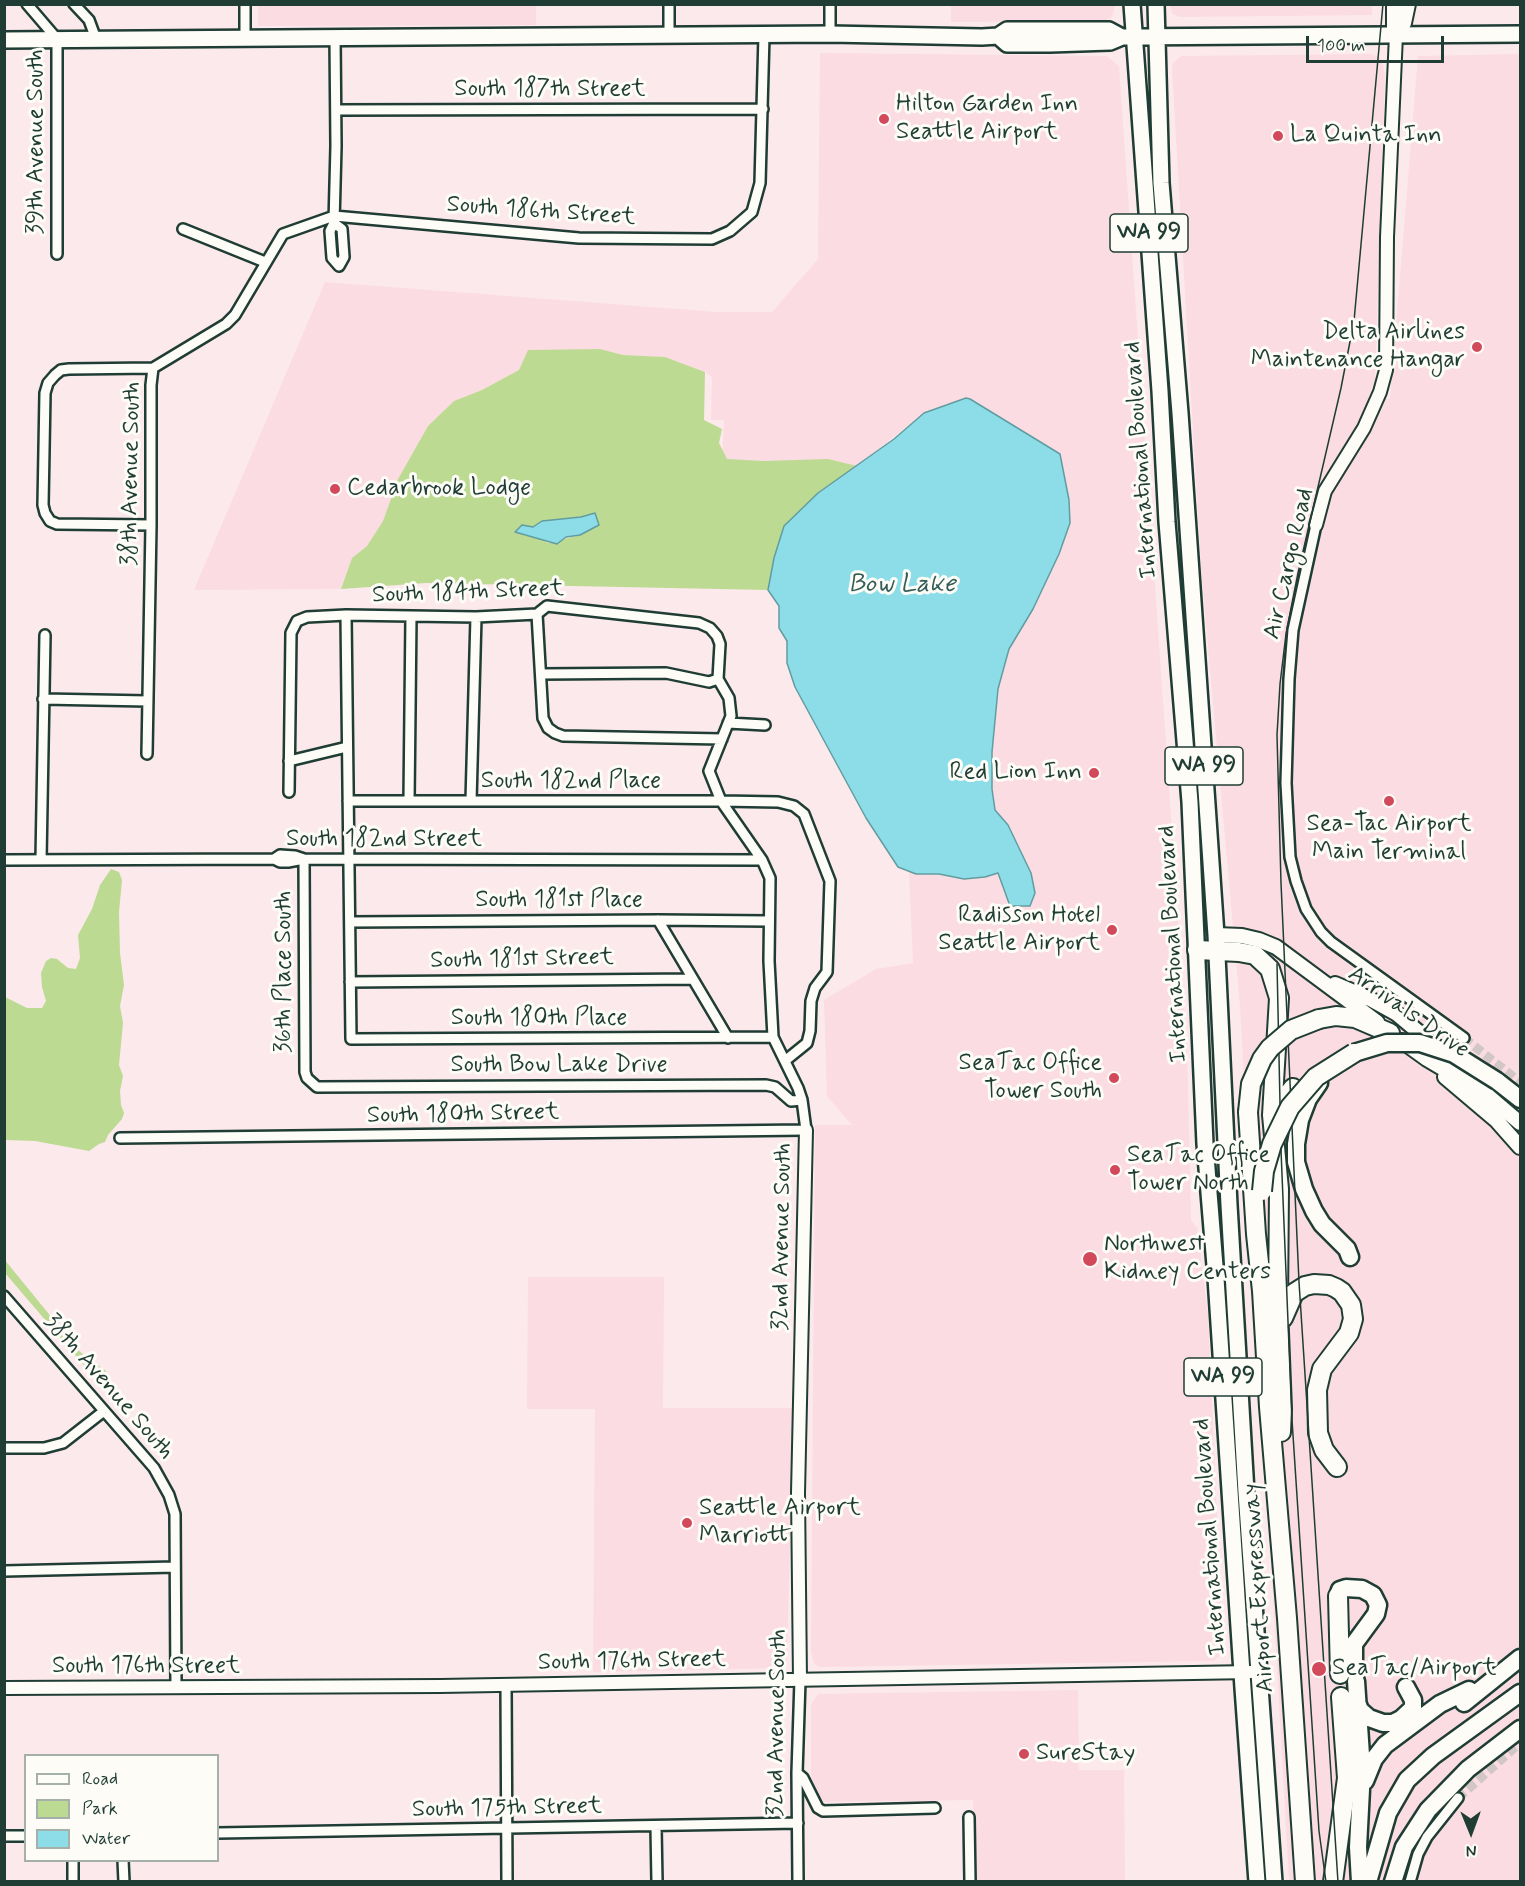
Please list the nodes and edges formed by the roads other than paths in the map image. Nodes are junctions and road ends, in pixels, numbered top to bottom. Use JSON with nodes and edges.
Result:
{"nodes":[{"id":1,"x":27,"y":4,"type":"edge"},
{"id":2,"x":74,"y":4,"type":"edge"},
{"id":3,"x":245,"y":4,"type":"edge"},
{"id":4,"x":669,"y":4,"type":"edge"},
{"id":5,"x":830,"y":4,"type":"edge"},
{"id":6,"x":1132,"y":4,"type":"edge"},
{"id":7,"x":1156,"y":4,"type":"edge"},
{"id":8,"x":1394,"y":4,"type":"edge"},
{"id":9,"x":1408,"y":4,"type":"edge"},
{"id":10,"x":830,"y":34,"type":"junction"},
{"id":11,"x":1521,"y":34,"type":"edge"},
{"id":12,"x":669,"y":35,"type":"junction"},
{"id":13,"x":764,"y":35,"type":"junction"},
{"id":14,"x":1396,"y":35,"type":"junction"},
{"id":15,"x":245,"y":37,"type":"junction"},
{"id":16,"x":335,"y":37,"type":"junction"},
{"id":17,"x":1128,"y":37,"type":"junction"},
{"id":18,"x":1158,"y":37,"type":"junction"},
{"id":19,"x":4,"y":39,"type":"edge"},
{"id":20,"x":57,"y":39,"type":"junction"},
{"id":21,"x":96,"y":39,"type":"junction"},
{"id":22,"x":763,"y":109,"type":"junction"},
{"id":23,"x":336,"y":110,"type":"junction"},
{"id":24,"x":334,"y":220,"type":"junction"},
{"id":25,"x":183,"y":229,"type":"dead end"},
{"id":26,"x":57,"y":254,"type":"dead end"},
{"id":27,"x":265,"y":262,"type":"junction"},
{"id":28,"x":153,"y":368,"type":"junction"},
{"id":29,"x":151,"y":525,"type":"junction"},
{"id":30,"x":1316,"y":525,"type":"joint"},
{"id":31,"x":537,"y":614,"type":"junction"},
{"id":32,"x":346,"y":615,"type":"junction"},
{"id":33,"x":411,"y":616,"type":"junction"},
{"id":34,"x":476,"y":617,"type":"junction"},
{"id":35,"x":710,"y":628,"type":"joint"},
{"id":36,"x":45,"y":635,"type":"dead end"},
{"id":37,"x":542,"y":674,"type":"junction"},
{"id":38,"x":718,"y":679,"type":"junction"},
{"id":39,"x":43,"y":699,"type":"junction"},
{"id":40,"x":148,"y":701,"type":"junction"},
{"id":41,"x":728,"y":723,"type":"junction"},
{"id":42,"x":765,"y":725,"type":"dead end"},
{"id":43,"x":722,"y":740,"type":"junction"},
{"id":44,"x":347,"y":747,"type":"junction"},
{"id":45,"x":147,"y":754,"type":"dead end"},
{"id":46,"x":289,"y":761,"type":"junction"},
{"id":47,"x":289,"y":792,"type":"dead end"},
{"id":48,"x":348,"y":801,"type":"junction"},
{"id":49,"x":410,"y":801,"type":"junction"},
{"id":50,"x":471,"y":801,"type":"junction"},
{"id":51,"x":721,"y":801,"type":"junction"},
{"id":52,"x":304,"y":859,"type":"junction"},
{"id":53,"x":4,"y":860,"type":"edge"},
{"id":54,"x":41,"y":860,"type":"junction"},
{"id":55,"x":762,"y":860,"type":"junction"},
{"id":56,"x":349,"y":861,"type":"junction"},
{"id":57,"x":658,"y":920,"type":"junction"},
{"id":58,"x":768,"y":921,"type":"junction"},
{"id":59,"x":350,"y":922,"type":"junction"},
{"id":60,"x":1196,"y":942,"type":"junction"},
{"id":61,"x":1217,"y":943,"type":"junction"},
{"id":62,"x":1305,"y":967,"type":"junction"},
{"id":63,"x":693,"y":979,"type":"junction"},
{"id":64,"x":350,"y":982,"type":"junction"},
{"id":65,"x":1390,"y":1033,"type":"junction"},
{"id":66,"x":773,"y":1037,"type":"junction"},
{"id":67,"x":728,"y":1038,"type":"junction"},
{"id":68,"x":1464,"y":1038,"type":"tunnel mouth"},
{"id":69,"x":1354,"y":1053,"type":"junction"},
{"id":70,"x":1427,"y":1059,"type":"junction"},
{"id":71,"x":786,"y":1060,"type":"junction"},
{"id":72,"x":311,"y":1083,"type":"joint"},
{"id":73,"x":1293,"y":1088,"type":"dead end"},
{"id":74,"x":1486,"y":1094,"type":"junction"},
{"id":75,"x":1521,"y":1099,"type":"edge"},
{"id":76,"x":802,"y":1100,"type":"junction"},
{"id":77,"x":1521,"y":1123,"type":"edge"},
{"id":78,"x":1273,"y":1125,"type":"junction"},
{"id":79,"x":806,"y":1131,"type":"junction"},
{"id":80,"x":120,"y":1138,"type":"dead end"},
{"id":81,"x":1521,"y":1147,"type":"edge"},
{"id":82,"x":1350,"y":1257,"type":"dead end"},
{"id":83,"x":1262,"y":1291,"type":"junction"},
{"id":84,"x":4,"y":1296,"type":"edge"},
{"id":85,"x":1279,"y":1338,"type":"junction"},
{"id":86,"x":104,"y":1411,"type":"junction"},
{"id":87,"x":1243,"y":1430,"type":"junction"},
{"id":88,"x":4,"y":1448,"type":"edge"},
{"id":89,"x":1337,"y":1467,"type":"dead end"},
{"id":90,"x":1230,"y":1471,"type":"junction"},
{"id":91,"x":1277,"y":1489,"type":"junction"},
{"id":92,"x":1246,"y":1492,"type":"junction"},
{"id":93,"x":175,"y":1568,"type":"junction"},
{"id":94,"x":4,"y":1571,"type":"edge"},
{"id":95,"x":1338,"y":1596,"type":"joint"},
{"id":96,"x":1521,"y":1658,"type":"edge"},
{"id":97,"x":1354,"y":1662,"type":"dead end"},
{"id":98,"x":1260,"y":1672,"type":"junction"},
{"id":99,"x":1242,"y":1673,"type":"junction"},
{"id":100,"x":1348,"y":1678,"type":"joint"},
{"id":101,"x":800,"y":1680,"type":"junction"},
{"id":102,"x":506,"y":1685,"type":"junction"},
{"id":103,"x":1406,"y":1687,"type":"dead end"},
{"id":104,"x":4,"y":1688,"type":"edge"},
{"id":105,"x":176,"y":1688,"type":"junction"},
{"id":106,"x":1469,"y":1690,"type":"dead end"},
{"id":107,"x":1521,"y":1693,"type":"edge"},
{"id":108,"x":1349,"y":1699,"type":"junction"},
{"id":109,"x":1521,"y":1729,"type":"edge"},
{"id":110,"x":1398,"y":1734,"type":"junction"},
{"id":111,"x":798,"y":1773,"type":"junction"},
{"id":112,"x":1361,"y":1790,"type":"junction"},
{"id":113,"x":1458,"y":1798,"type":"tunnel mouth"},
{"id":114,"x":935,"y":1808,"type":"dead end"},
{"id":115,"x":969,"y":1817,"type":"dead end"},
{"id":116,"x":798,"y":1823,"type":"junction"},
{"id":117,"x":656,"y":1827,"type":"junction"},
{"id":118,"x":506,"y":1828,"type":"junction"},
{"id":119,"x":219,"y":1833,"type":"edge"},
{"id":120,"x":4,"y":1836,"type":"edge"},
{"id":121,"x":24,"y":1836,"type":"edge"},
{"id":122,"x":73,"y":1862,"type":"edge"},
{"id":123,"x":123,"y":1862,"type":"edge"},
{"id":124,"x":74,"y":1881,"type":"edge"},
{"id":125,"x":124,"y":1881,"type":"edge"},
{"id":126,"x":507,"y":1881,"type":"edge"},
{"id":127,"x":657,"y":1881,"type":"edge"},
{"id":128,"x":798,"y":1881,"type":"edge"},
{"id":129,"x":970,"y":1881,"type":"edge"},
{"id":130,"x":1257,"y":1881,"type":"edge"},
{"id":131,"x":1274,"y":1881,"type":"edge"},
{"id":132,"x":1305,"y":1881,"type":"edge"},
{"id":133,"x":1333,"y":1881,"type":"edge"},
{"id":134,"x":1360,"y":1881,"type":"edge"},
{"id":135,"x":1368,"y":1881,"type":"edge"},
{"id":136,"x":1393,"y":1881,"type":"edge"},
{"id":137,"x":1410,"y":1881,"type":"edge"}],
"edges":[{"from":1,"to":20,"type":"street","name":"39th Avenue South"},
{"from":2,"to":21,"type":"street"},
{"from":3,"to":15,"type":"street"},
{"from":4,"to":12,"type":"street"},
{"from":5,"to":10,"type":"street"},
{"from":6,"to":17,"type":"main road","name":"International Boulevard","number":"WA 99"},
{"from":7,"to":18,"type":"main road","name":"International Boulevard","number":"WA 99"},
{"from":8,"to":14,"type":"main road"},
{"from":9,"to":14,"type":"main road"},
{"from":10,"to":13,"type":"main road"},
{"from":10,"to":17,"type":"main road"},
{"from":11,"to":14,"type":"main road"},
{"from":12,"to":13,"type":"main road"},
{"from":12,"to":16,"type":"main road"},
{"from":13,"to":22,"type":"street"},
{"from":14,"to":18,"type":"main road"},
{"from":14,"to":30,"type":"street","name":"Air Cargo Road"},
{"from":15,"to":16,"type":"main road"},
{"from":15,"to":21,"type":"main road"},
{"from":16,"to":23,"type":"street"},
{"from":17,"to":18,"type":"main road"},
{"from":17,"to":60,"type":"main road","name":"International Boulevard","number":"WA 99"},
{"from":18,"to":61,"type":"main road","name":"International Boulevard","number":"WA 99"},
{"from":19,"to":20,"type":"main road"},
{"from":20,"to":21,"type":"main road"},
{"from":20,"to":26,"type":"street","name":"39th Avenue South"},
{"from":22,"to":23,"type":"street","name":"South 187th Street"},
{"from":22,"to":24,"type":"street","name":"South 186th Street"},
{"from":23,"to":24,"type":"street"},
{"from":24,"to":27,"type":"street","name":"38th Avenue South"},
{"from":25,"to":27,"type":"street"},
{"from":27,"to":28,"type":"street","name":"38th Avenue South"},
{"from":28,"to":29,"type":"street","name":"38th Avenue South"},
{"from":28,"to":29,"type":"street"},
{"from":29,"to":40,"type":"street","name":"38th Avenue South"},
{"from":30,"to":68,"type":"street","name":"Air Cargo Road"},
{"from":31,"to":34,"type":"street","name":"South 184th Street"},
{"from":31,"to":35,"type":"street","name":"South 184th Street"},
{"from":31,"to":37,"type":"street"},
{"from":32,"to":33,"type":"street","name":"South 184th Street"},
{"from":32,"to":44,"type":"street"},
{"from":32,"to":46,"type":"street","name":"South 184th Street"},
{"from":33,"to":34,"type":"street","name":"South 184th Street"},
{"from":33,"to":49,"type":"street"},
{"from":34,"to":50,"type":"street"},
{"from":35,"to":38,"type":"street","name":"32nd Avenue South"},
{"from":36,"to":39,"type":"street"},
{"from":37,"to":38,"type":"street"},
{"from":37,"to":43,"type":"street"},
{"from":38,"to":41,"type":"street","name":"32nd Avenue South"},
{"from":39,"to":40,"type":"street"},
{"from":39,"to":54,"type":"street"},
{"from":40,"to":45,"type":"street","name":"38th Avenue South"},
{"from":41,"to":42,"type":"street"},
{"from":41,"to":43,"type":"street","name":"32nd Avenue South"},
{"from":43,"to":51,"type":"street","name":"32nd Avenue South"},
{"from":44,"to":46,"type":"street"},
{"from":44,"to":48,"type":"street"},
{"from":46,"to":47,"type":"street"},
{"from":48,"to":49,"type":"street","name":"South 182nd Place"},
{"from":48,"to":56,"type":"street"},
{"from":49,"to":50,"type":"street","name":"South 182nd Place"},
{"from":50,"to":51,"type":"street","name":"South 182nd Place"},
{"from":51,"to":55,"type":"street","name":"32nd Avenue South"},
{"from":51,"to":71,"type":"street","name":"South 182nd Place"},
{"from":52,"to":54,"type":"street","name":"South 182nd Street"},
{"from":52,"to":56,"type":"street","name":"South 182nd Street"},
{"from":52,"to":72,"type":"street","name":"36th Place South"},
{"from":53,"to":54,"type":"street","name":"South 182nd Street"},
{"from":55,"to":56,"type":"street","name":"South 182nd Street"},
{"from":55,"to":58,"type":"street","name":"32nd Avenue South"},
{"from":56,"to":59,"type":"street"},
{"from":57,"to":58,"type":"street","name":"South 181st Place"},
{"from":57,"to":59,"type":"street","name":"South 181st Place"},
{"from":57,"to":63,"type":"street"},
{"from":58,"to":66,"type":"street","name":"32nd Avenue South"},
{"from":59,"to":64,"type":"street"},
{"from":60,"to":61,"type":"highway"},
{"from":60,"to":90,"type":"main road","name":"International Boulevard","number":"WA 99"},
{"from":61,"to":62,"type":"main road","name":"Arrivals Drive"},
{"from":61,"to":78,"type":"highway"},
{"from":61,"to":87,"type":"main road","name":"International Boulevard","number":"WA 99"},
{"from":62,"to":65,"type":"main road","name":"Arrivals Drive"},
{"from":62,"to":74,"type":"main road","name":"Arrivals Drive"},
{"from":63,"to":64,"type":"street","name":"South 181st Street"},
{"from":63,"to":67,"type":"street"},
{"from":64,"to":67,"type":"street","name":"South 180th Place"},
{"from":65,"to":70,"type":"main road","name":"Arrivals Drive"},
{"from":65,"to":83,"type":"highway","bridge":true},
{"from":66,"to":67,"type":"street","name":"South 180th Place"},
{"from":66,"to":71,"type":"street","name":"32nd Avenue South"},
{"from":69,"to":75,"type":"highway","bridge":true},
{"from":69,"to":82,"type":"highway","bridge":true},
{"from":69,"to":83,"type":"highway","bridge":true},
{"from":70,"to":74,"type":"main road","name":"Arrivals Drive"},
{"from":70,"to":81,"type":"main road"},
{"from":71,"to":76,"type":"street","name":"32nd Avenue South"},
{"from":72,"to":76,"type":"street","name":"South Bow Lake Drive"},
{"from":73,"to":78,"type":"highway"},
{"from":74,"to":77,"type":"main road","name":"Arrivals Drive"},
{"from":76,"to":79,"type":"street","name":"32nd Avenue South"},
{"from":78,"to":85,"type":"highway"},
{"from":79,"to":80,"type":"street","name":"South 180th Street"},
{"from":79,"to":101,"type":"street","name":"32nd Avenue South"},
{"from":83,"to":91,"type":"highway","name":"Airport Expressway"},
{"from":84,"to":86,"type":"street","name":"38th Avenue South"},
{"from":85,"to":89,"type":"highway"},
{"from":85,"to":91,"type":"highway"},
{"from":86,"to":88,"type":"street"},
{"from":86,"to":93,"type":"street","name":"38th Avenue South"},
{"from":87,"to":90,"type":"main road"},
{"from":87,"to":92,"type":"main road","name":"International Boulevard","number":"WA 99"},
{"from":90,"to":92,"type":"main road"},
{"from":90,"to":99,"type":"main road","name":"International Boulevard","number":"WA 99"},
{"from":91,"to":132,"type":"highway","name":"Airport Expressway"},
{"from":92,"to":98,"type":"main road","name":"International Boulevard","number":"WA 99"},
{"from":93,"to":94,"type":"street"},
{"from":93,"to":105,"type":"street","name":"38th Avenue South"},
{"from":95,"to":97,"type":"highway"},
{"from":95,"to":100,"type":"highway"},
{"from":96,"to":110,"type":"highway"},
{"from":98,"to":99,"type":"street","name":"South 176th Street"},
{"from":98,"to":131,"type":"main road","name":"International Boulevard","number":"WA 99"},
{"from":99,"to":101,"type":"street","name":"South 176th Street"},
{"from":99,"to":130,"type":"main road","name":"International Boulevard","number":"WA 99"},
{"from":100,"to":108,"type":"highway"},
{"from":101,"to":102,"type":"street","name":"South 176th Street"},
{"from":101,"to":111,"type":"street","name":"32nd Avenue South"},
{"from":102,"to":105,"type":"street","name":"South 176th Street"},
{"from":102,"to":118,"type":"street"},
{"from":103,"to":108,"type":"highway"},
{"from":104,"to":105,"type":"street","name":"South 176th Street"},
{"from":106,"to":110,"type":"highway"},
{"from":107,"to":135,"type":"highway"},
{"from":108,"to":112,"type":"highway"},
{"from":108,"to":133,"type":"highway"},
{"from":109,"to":136,"type":"highway"},
{"from":110,"to":112,"type":"highway"},
{"from":111,"to":114,"type":"street"},
{"from":111,"to":116,"type":"street","name":"32nd Avenue South"},
{"from":112,"to":134,"type":"highway"},
{"from":113,"to":137,"type":"street"},
{"from":115,"to":129,"type":"street"},
{"from":116,"to":117,"type":"street","name":"South 175th Street"},
{"from":116,"to":128,"type":"street","name":"32nd Avenue South"},
{"from":117,"to":118,"type":"street","name":"South 175th Street"},
{"from":117,"to":127,"type":"street"},
{"from":118,"to":119,"type":"street","name":"South 175th Street"},
{"from":118,"to":126,"type":"street"},
{"from":120,"to":121,"type":"street"},
{"from":122,"to":124,"type":"street"},
{"from":123,"to":125,"type":"street"}]}
